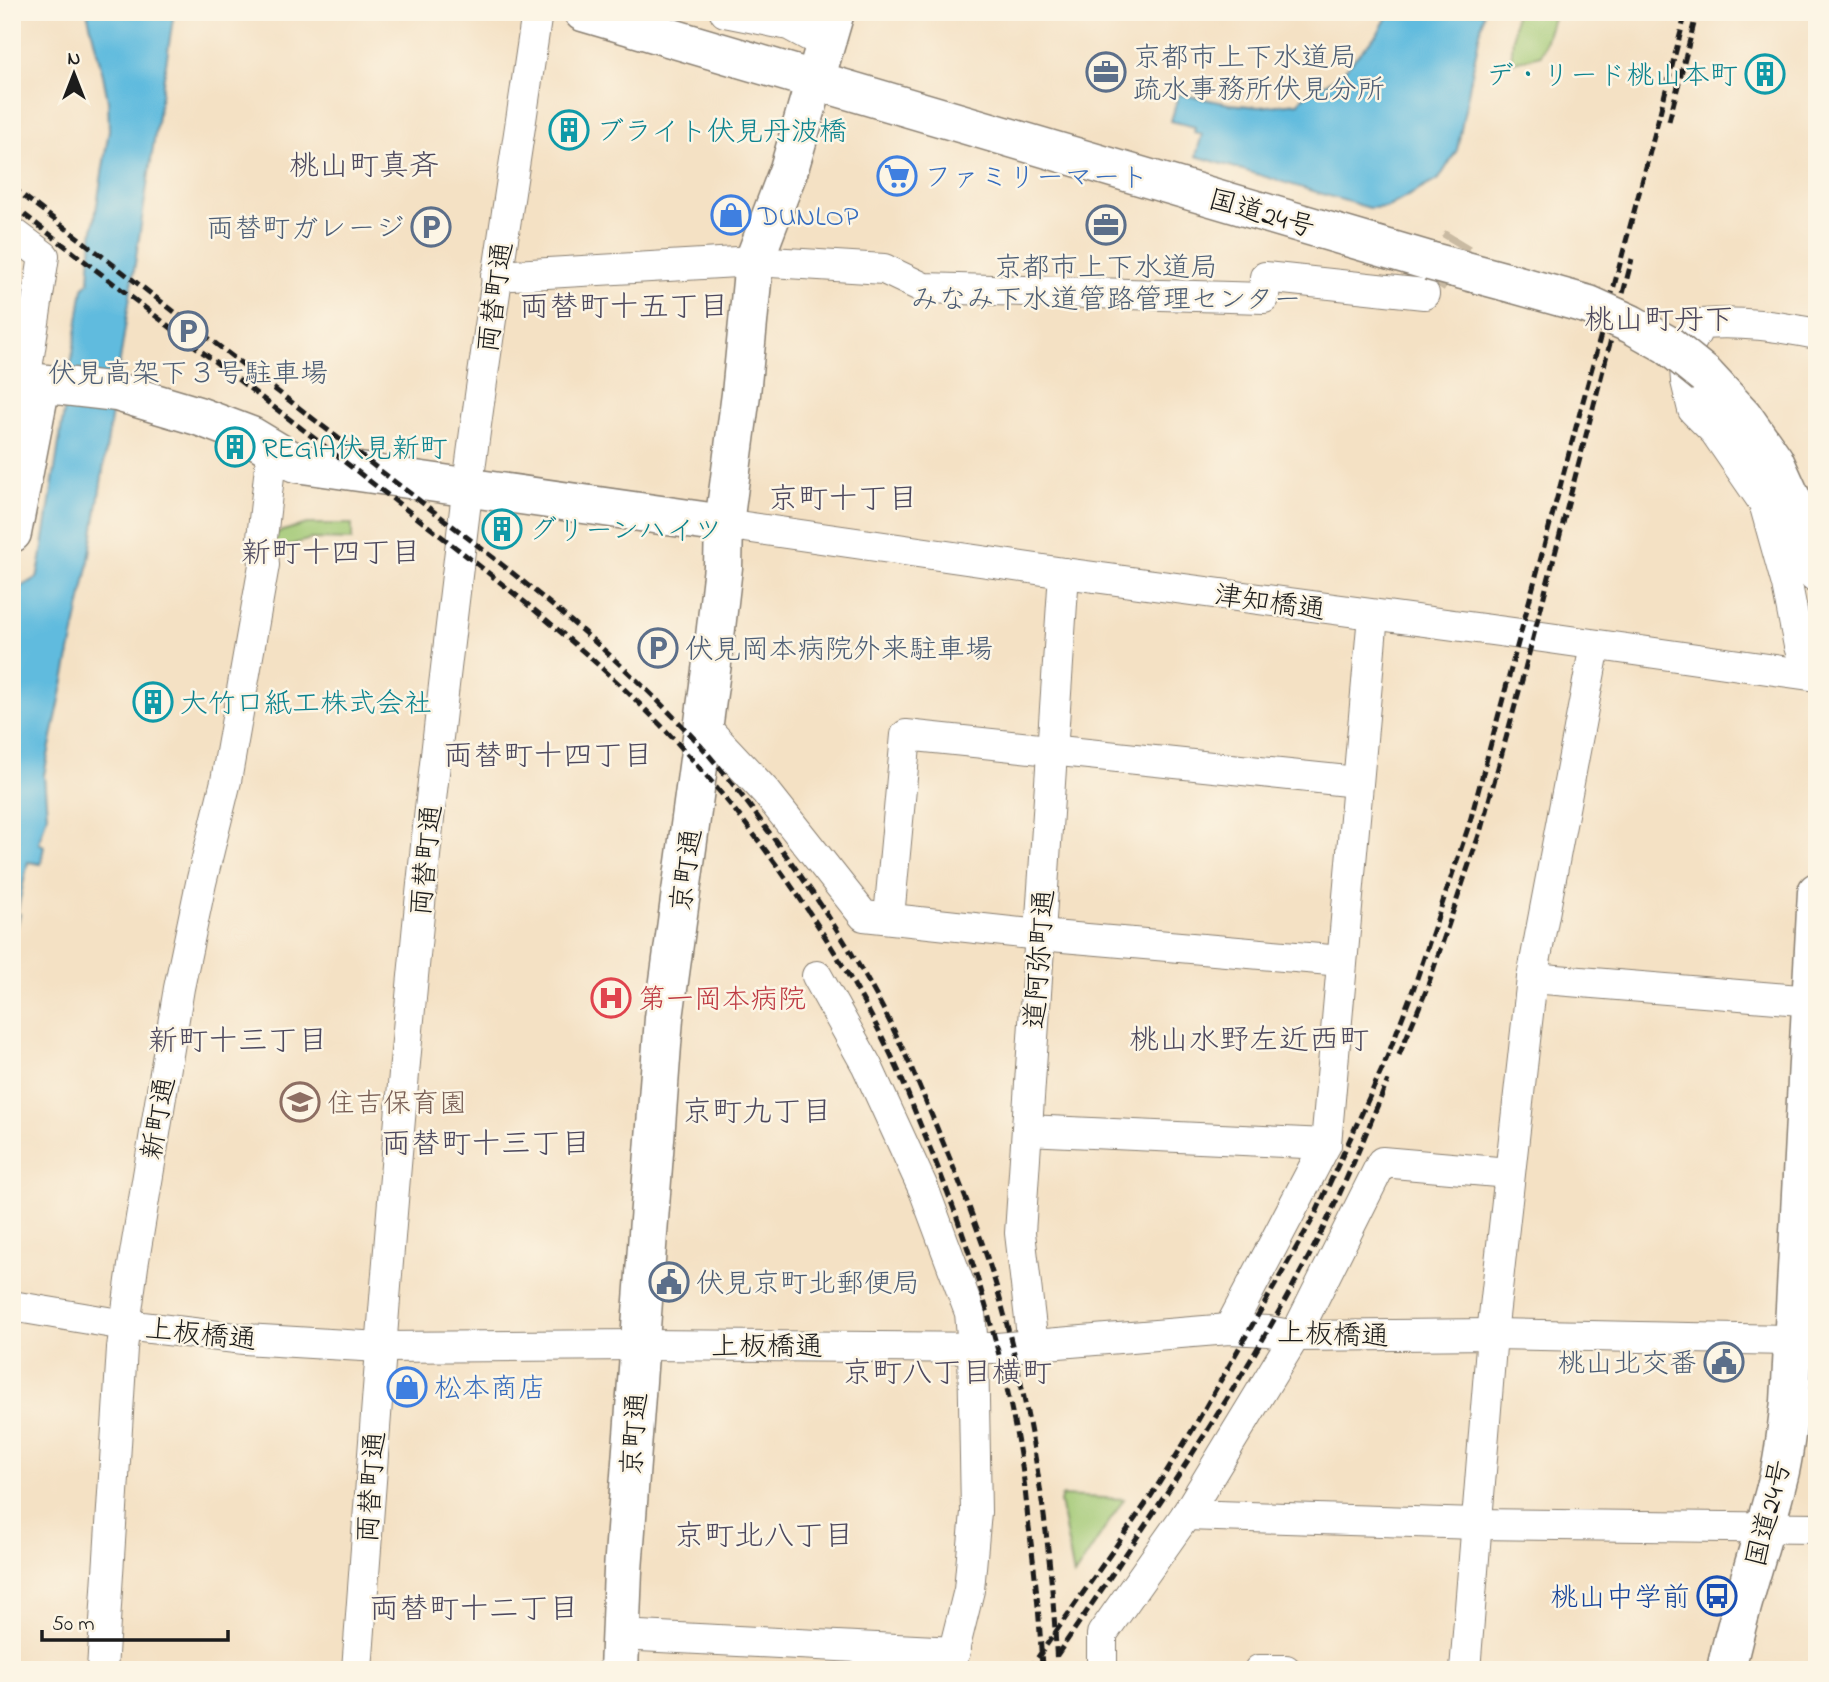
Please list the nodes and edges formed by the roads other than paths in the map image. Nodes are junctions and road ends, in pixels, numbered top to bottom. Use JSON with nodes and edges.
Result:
{"nodes":[{"id":1,"x":537,"y":12,"type":"edge"},
{"id":2,"x":583,"y":12,"type":"edge"},
{"id":3,"x":725,"y":12,"type":"edge"},
{"id":4,"x":831,"y":28,"type":"edge"},
{"id":5,"x":815,"y":80,"type":"junction"},
{"id":6,"x":12,"y":232,"type":"edge"},
{"id":7,"x":754,"y":261,"type":"junction"},
{"id":8,"x":1436,"y":274,"type":"junction"},
{"id":9,"x":496,"y":276,"type":"junction"},
{"id":10,"x":1817,"y":334,"type":"edge"},
{"id":11,"x":35,"y":383,"type":"edge"},
{"id":12,"x":272,"y":449,"type":"junction"},
{"id":13,"x":468,"y":487,"type":"junction"},
{"id":14,"x":724,"y":524,"type":"junction"},
{"id":15,"x":12,"y":533,"type":"edge"},
{"id":16,"x":1064,"y":573,"type":"junction"},
{"id":17,"x":1817,"y":573,"type":"edge"},
{"id":18,"x":1373,"y":615,"type":"junction"},
{"id":19,"x":1595,"y":645,"type":"junction"},
{"id":20,"x":1817,"y":674,"type":"edge"},
{"id":21,"x":704,"y":726,"type":"junction"},
{"id":22,"x":1052,"y":751,"type":"junction"},
{"id":23,"x":1357,"y":782,"type":"junction"},
{"id":24,"x":1817,"y":891,"type":"edge"},
{"id":25,"x":889,"y":917,"type":"junction"},
{"id":26,"x":1040,"y":935,"type":"junction"},
{"id":27,"x":1342,"y":961,"type":"junction"},
{"id":28,"x":817,"y":976,"type":"dead end"},
{"id":29,"x":1532,"y":978,"type":"junction"},
{"id":30,"x":1812,"y":1000,"type":"junction"},
{"id":31,"x":1027,"y":1130,"type":"junction"},
{"id":32,"x":1326,"y":1144,"type":"junction"},
{"id":33,"x":1509,"y":1173,"type":"junction"},
{"id":34,"x":12,"y":1306,"type":"edge"},
{"id":35,"x":125,"y":1325,"type":"junction"},
{"id":36,"x":1229,"y":1329,"type":"junction"},
{"id":37,"x":1492,"y":1334,"type":"junction"},
{"id":38,"x":1295,"y":1336,"type":"junction"},
{"id":39,"x":1805,"y":1339,"type":"edge"},
{"id":40,"x":639,"y":1345,"type":"junction"},
{"id":41,"x":1034,"y":1345,"type":"junction"},
{"id":42,"x":973,"y":1346,"type":"junction"},
{"id":43,"x":380,"y":1347,"type":"junction"},
{"id":44,"x":1186,"y":1515,"type":"junction"},
{"id":45,"x":1476,"y":1524,"type":"junction"},
{"id":46,"x":1817,"y":1528,"type":"edge"},
{"id":47,"x":1765,"y":1529,"type":"junction"},
{"id":48,"x":620,"y":1653,"type":"edge"},
{"id":49,"x":952,"y":1661,"type":"edge"},
{"id":50,"x":102,"y":1670,"type":"edge"},
{"id":51,"x":357,"y":1670,"type":"edge"},
{"id":52,"x":1102,"y":1670,"type":"edge"},
{"id":53,"x":1259,"y":1670,"type":"edge"},
{"id":54,"x":1286,"y":1670,"type":"edge"},
{"id":55,"x":1465,"y":1670,"type":"edge"},
{"id":56,"x":1726,"y":1670,"type":"edge"}],
"edges":[{"from":1,"to":9,"type":"street","name":"両替町通"},
{"from":2,"to":5,"type":"main road","name":"国道24号"},
{"from":3,"to":4,"type":"street"},
{"from":4,"to":5,"type":"main road","name":"京町通"},
{"from":5,"to":7,"type":"main road","name":"京町通"},
{"from":5,"to":8,"type":"main road","name":"国道24号"},
{"from":6,"to":11,"type":"street"},
{"from":7,"to":8,"type":"street"},
{"from":7,"to":9,"type":"street"},
{"from":7,"to":14,"type":"main road","name":"京町通"},
{"from":8,"to":17,"type":"main road","name":"国道24号","bridge":true},
{"from":9,"to":13,"type":"street","name":"両替町通"},
{"from":10,"to":20,"type":"street"},
{"from":11,"to":12,"type":"main road"},
{"from":11,"to":15,"type":"main road"},
{"from":12,"to":13,"type":"main road"},
{"from":12,"to":35,"type":"street","name":"新町通"},
{"from":13,"to":14,"type":"main road"},
{"from":13,"to":43,"type":"street","name":"両替町通"},
{"from":14,"to":16,"type":"street","name":"津知橋通"},
{"from":14,"to":21,"type":"main road","name":"京町通"},
{"from":16,"to":18,"type":"street","name":"津知橋通"},
{"from":16,"to":22,"type":"street","name":"道阿弥町通"},
{"from":18,"to":19,"type":"street","name":"津知橋通"},
{"from":18,"to":23,"type":"street"},
{"from":19,"to":20,"type":"street","name":"津知橋通"},
{"from":19,"to":29,"type":"street"},
{"from":21,"to":25,"type":"street"},
{"from":21,"to":40,"type":"main road","name":"京町通"},
{"from":22,"to":23,"type":"street"},
{"from":22,"to":25,"type":"street"},
{"from":22,"to":26,"type":"street","name":"道阿弥町通"},
{"from":23,"to":27,"type":"street"},
{"from":24,"to":30,"type":"main road","name":"国道24号"},
{"from":25,"to":26,"type":"street"},
{"from":26,"to":27,"type":"street"},
{"from":26,"to":31,"type":"street","name":"道阿弥町通"},
{"from":27,"to":32,"type":"street"},
{"from":28,"to":42,"type":"street"},
{"from":29,"to":30,"type":"street"},
{"from":29,"to":33,"type":"street"},
{"from":30,"to":39,"type":"main road","name":"国道24号"},
{"from":31,"to":32,"type":"street"},
{"from":31,"to":41,"type":"street","name":"道阿弥町通"},
{"from":32,"to":36,"type":"street"},
{"from":33,"to":37,"type":"street"},
{"from":33,"to":38,"type":"street"},
{"from":34,"to":35,"type":"street","name":"上板橋通"},
{"from":35,"to":43,"type":"street","name":"上板橋通"},
{"from":35,"to":50,"type":"street","name":"新町通"},
{"from":36,"to":38,"type":"street","name":"上板橋通"},
{"from":36,"to":41,"type":"street","name":"上板橋通"},
{"from":37,"to":38,"type":"street","name":"上板橋通"},
{"from":37,"to":39,"type":"street","name":"上板橋通"},
{"from":37,"to":45,"type":"street"},
{"from":38,"to":44,"type":"street"},
{"from":39,"to":47,"type":"main road","name":"国道24号"},
{"from":40,"to":42,"type":"street","name":"上板橋通"},
{"from":40,"to":43,"type":"street","name":"上板橋通"},
{"from":40,"to":48,"type":"main road","name":"京町通"},
{"from":41,"to":42,"type":"street","name":"上板橋通"},
{"from":42,"to":49,"type":"street"},
{"from":43,"to":51,"type":"street","name":"両替町通"},
{"from":44,"to":45,"type":"street"},
{"from":44,"to":52,"type":"street"},
{"from":45,"to":47,"type":"street"},
{"from":45,"to":55,"type":"street"},
{"from":46,"to":47,"type":"street"},
{"from":47,"to":56,"type":"main road","name":"国道24号"},
{"from":48,"to":49,"type":"street"},
{"from":53,"to":54,"type":"street"}]}
